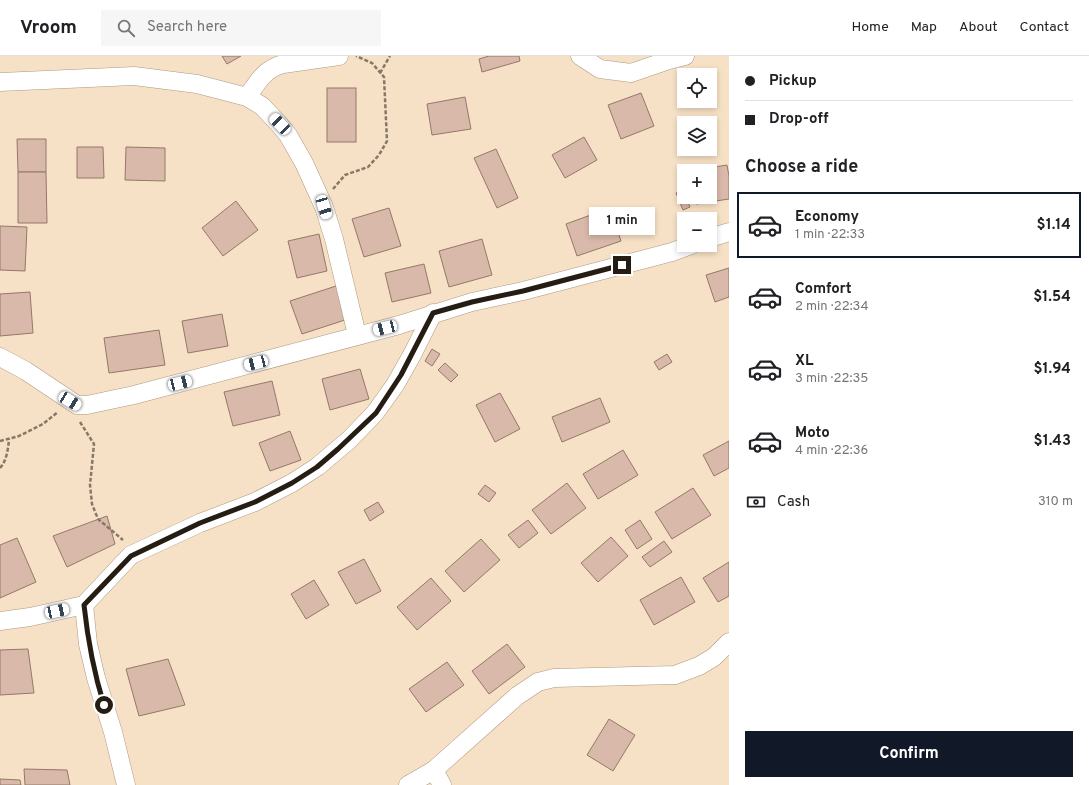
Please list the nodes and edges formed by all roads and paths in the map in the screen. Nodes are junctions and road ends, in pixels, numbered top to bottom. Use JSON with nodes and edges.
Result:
{"nodes":[{"id":1,"x":339,"y":56,"type":"edge"},
{"id":2,"x":356,"y":56,"type":"edge"},
{"id":3,"x":390,"y":56,"type":"edge"},
{"id":4,"x":580,"y":56,"type":"edge"},
{"id":5,"x":686,"y":56,"type":"edge"},
{"id":6,"x":380,"y":73,"type":"junction"},
{"id":7,"x":0,"y":82,"type":"edge"},
{"id":8,"x":248,"y":97,"type":"junction"},
{"id":9,"x":324,"y":207,"type":"junction"},
{"id":10,"x":729,"y":232,"type":"edge"},
{"id":11,"x":717,"y":236,"type":"edge"},
{"id":12,"x":677,"y":250,"type":"edge"},
{"id":13,"x":433,"y":313,"type":"junction"},
{"id":14,"x":357,"y":335,"type":"junction"},
{"id":15,"x":0,"y":357,"type":"edge"},
{"id":16,"x":77,"y":405,"type":"junction"},
{"id":17,"x":9,"y":439,"type":"junction"},
{"id":18,"x":0,"y":442,"type":"edge"},
{"id":19,"x":0,"y":468,"type":"edge"},
{"id":20,"x":131,"y":556,"type":"junction"},
{"id":21,"x":84,"y":605,"type":"junction"},
{"id":22,"x":0,"y":621,"type":"edge"},
{"id":23,"x":729,"y":642,"type":"edge"},
{"id":24,"x":438,"y":778,"type":"edge"},
{"id":25,"x":126,"y":785,"type":"edge"},
{"id":26,"x":408,"y":785,"type":"edge"}],
"edges":[{"from":1,"to":8,"type":"street"},
{"from":2,"to":6,"type":"path"},
{"from":3,"to":6,"type":"path"},
{"from":4,"to":5,"type":"street"},
{"from":6,"to":9,"type":"path"},
{"from":7,"to":8,"type":"street"},
{"from":8,"to":9,"type":"street"},
{"from":9,"to":14,"type":"street"},
{"from":10,"to":11,"type":"street"},
{"from":12,"to":13,"type":"street"},
{"from":13,"to":14,"type":"street"},
{"from":13,"to":20,"type":"street"},
{"from":14,"to":16,"type":"street"},
{"from":15,"to":16,"type":"street"},
{"from":16,"to":17,"type":"path"},
{"from":16,"to":20,"type":"path"},
{"from":17,"to":18,"type":"path"},
{"from":17,"to":19,"type":"path"},
{"from":20,"to":21,"type":"street"},
{"from":21,"to":22,"type":"street"},
{"from":21,"to":25,"type":"street"},
{"from":23,"to":24,"type":"street"},
{"from":24,"to":26,"type":"street"}]}
